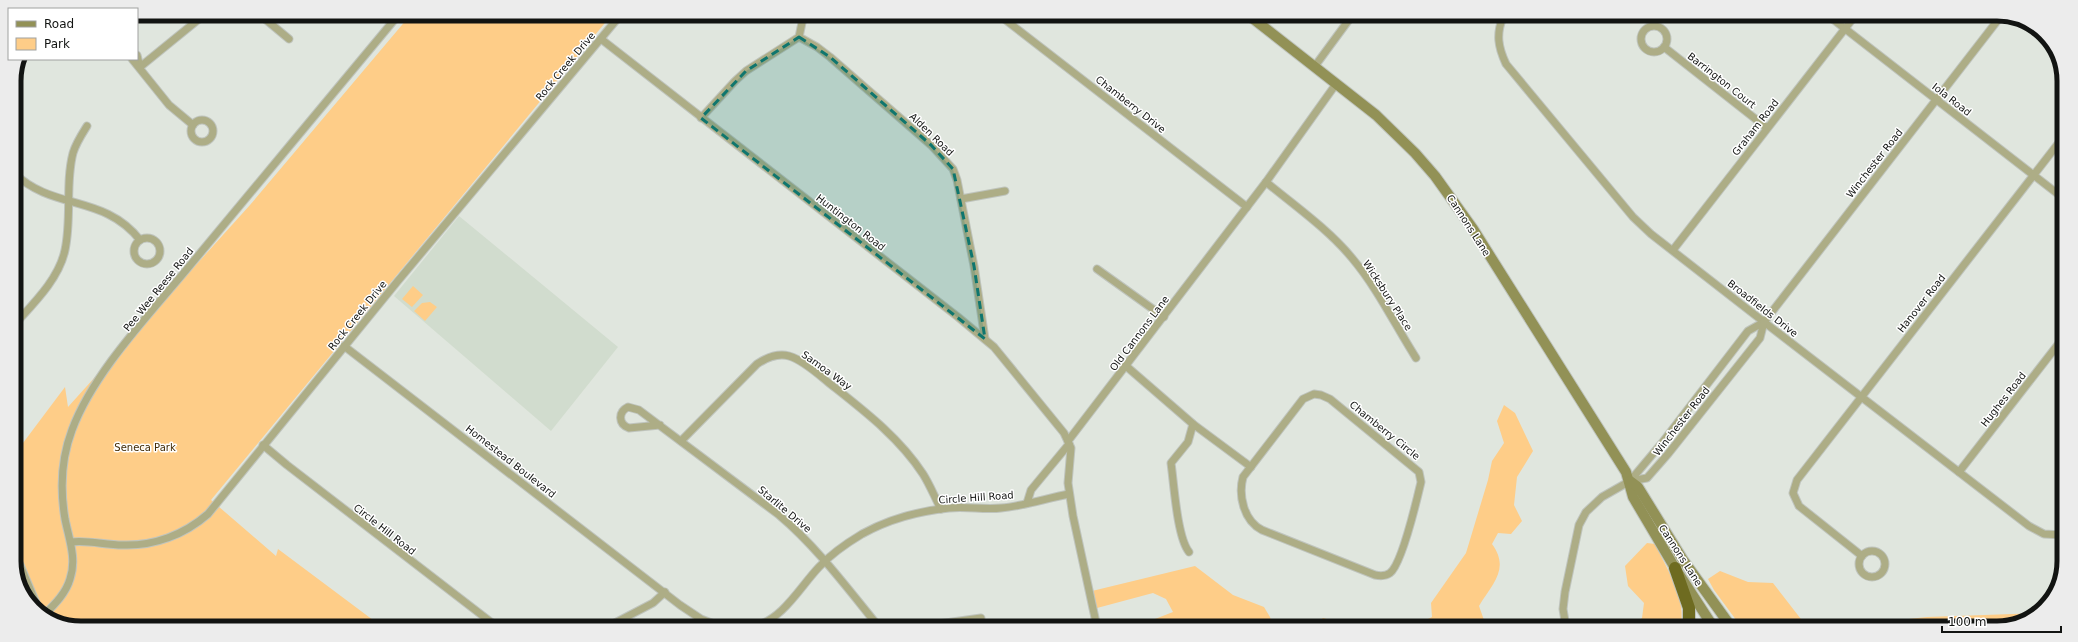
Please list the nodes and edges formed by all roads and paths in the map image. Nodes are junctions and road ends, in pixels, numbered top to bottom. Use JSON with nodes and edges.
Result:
{"nodes":[{"id":1,"x":197,"y":21,"type":"edge"},
{"id":2,"x":268,"y":21,"type":"edge"},
{"id":3,"x":393,"y":21,"type":"edge"},
{"id":4,"x":615,"y":21,"type":"edge"},
{"id":5,"x":802,"y":21,"type":"edge"},
{"id":6,"x":1007,"y":21,"type":"edge"},
{"id":7,"x":1256,"y":21,"type":"edge"},
{"id":8,"x":1348,"y":21,"type":"edge"},
{"id":9,"x":1502,"y":21,"type":"edge"},
{"id":10,"x":1835,"y":21,"type":"edge"},
{"id":11,"x":1851,"y":21,"type":"edge"},
{"id":12,"x":1997,"y":21,"type":"edge"},
{"id":13,"x":1845,"y":29,"type":"junction"},
{"id":14,"x":798,"y":37,"type":"junction"},
{"id":15,"x":289,"y":38,"type":"dead end"},
{"id":16,"x":600,"y":39,"type":"junction"},
{"id":17,"x":1664,"y":47,"type":"dead end"},
{"id":18,"x":138,"y":59,"type":"edge"},
{"id":19,"x":133,"y":60,"type":"edge"},
{"id":20,"x":1315,"y":66,"type":"junction"},
{"id":21,"x":140,"y":67,"type":"junction"},
{"id":22,"x":1336,"y":84,"type":"junction"},
{"id":23,"x":1936,"y":100,"type":"junction"},
{"id":24,"x":701,"y":118,"type":"junction"},
{"id":25,"x":193,"y":125,"type":"dead end"},
{"id":26,"x":87,"y":126,"type":"dead end"},
{"id":27,"x":1767,"y":128,"type":"junction"},
{"id":28,"x":2057,"y":145,"type":"edge"},
{"id":29,"x":2034,"y":174,"type":"junction"},
{"id":30,"x":21,"y":178,"type":"edge"},
{"id":31,"x":1266,"y":182,"type":"junction"},
{"id":32,"x":1005,"y":191,"type":"dead end"},
{"id":33,"x":2057,"y":193,"type":"edge"},
{"id":34,"x":961,"y":199,"type":"junction"},
{"id":35,"x":69,"y":200,"type":"junction"},
{"id":36,"x":1247,"y":207,"type":"junction"},
{"id":37,"x":140,"y":240,"type":"dead end"},
{"id":38,"x":1673,"y":250,"type":"junction"},
{"id":39,"x":1097,"y":269,"type":"dead end"},
{"id":40,"x":21,"y":317,"type":"edge"},
{"id":41,"x":1164,"y":317,"type":"junction"},
{"id":42,"x":1764,"y":322,"type":"junction"},
{"id":43,"x":985,"y":339,"type":"junction"},
{"id":44,"x":344,"y":346,"type":"junction"},
{"id":45,"x":2057,"y":346,"type":"edge"},
{"id":46,"x":1416,"y":358,"type":"dead end"},
{"id":47,"x":1126,"y":366,"type":"junction"},
{"id":48,"x":1710,"y":381,"type":"junction"},
{"id":49,"x":1720,"y":388,"type":"junction"},
{"id":50,"x":1861,"y":397,"type":"junction"},
{"id":51,"x":1193,"y":424,"type":"junction"},
{"id":52,"x":660,"y":425,"type":"junction"},
{"id":53,"x":1675,"y":426,"type":"junction"},
{"id":54,"x":1685,"y":433,"type":"junction"},
{"id":55,"x":681,"y":441,"type":"junction"},
{"id":56,"x":1069,"y":442,"type":"junction"},
{"id":57,"x":263,"y":445,"type":"junction"},
{"id":58,"x":1251,"y":467,"type":"junction"},
{"id":59,"x":1959,"y":472,"type":"junction"},
{"id":60,"x":1630,"y":481,"type":"junction"},
{"id":61,"x":1070,"y":494,"type":"junction"},
{"id":62,"x":1026,"y":503,"type":"junction"},
{"id":63,"x":941,"y":509,"type":"junction"},
{"id":64,"x":2057,"y":535,"type":"edge"},
{"id":65,"x":70,"y":542,"type":"junction"},
{"id":66,"x":1189,"y":552,"type":"dead end"},
{"id":67,"x":1862,"y":556,"type":"dead end"},
{"id":68,"x":825,"y":561,"type":"junction"},
{"id":69,"x":1677,"y":565,"type":"junction"},
{"id":70,"x":22,"y":572,"type":"edge"},
{"id":71,"x":665,"y":592,"type":"junction"},
{"id":72,"x":34,"y":598,"type":"edge"},
{"id":73,"x":48,"y":611,"type":"edge"},
{"id":74,"x":981,"y":618,"type":"dead end"},
{"id":75,"x":490,"y":621,"type":"edge"},
{"id":76,"x":619,"y":621,"type":"edge"},
{"id":77,"x":706,"y":621,"type":"edge"},
{"id":78,"x":767,"y":621,"type":"edge"},
{"id":79,"x":874,"y":621,"type":"edge"},
{"id":80,"x":960,"y":621,"type":"edge"},
{"id":81,"x":1096,"y":621,"type":"edge"},
{"id":82,"x":1565,"y":621,"type":"edge"},
{"id":83,"x":1689,"y":621,"type":"edge"},
{"id":84,"x":1710,"y":621,"type":"edge"},
{"id":85,"x":1726,"y":621,"type":"edge"}],
"edges":[{"from":1,"to":21,"type":"street"},
{"from":2,"to":15,"type":"street"},
{"from":3,"to":65,"type":"street","name":"Pee Wee Reese Road"},
{"from":4,"to":16,"type":"street","name":"Rock Creek Drive"},
{"from":5,"to":14,"type":"street"},
{"from":6,"to":36,"type":"street","name":"Chamberry Drive"},
{"from":7,"to":20,"type":"main road","name":"Cannons Lane"},
{"from":8,"to":20,"type":"street"},
{"from":9,"to":38,"type":"street","name":"Broadfields Drive"},
{"from":10,"to":13,"type":"street","name":"Iola Road"},
{"from":11,"to":13,"type":"street","name":"Graham Road"},
{"from":12,"to":23,"type":"street","name":"Winchester Road"},
{"from":13,"to":23,"type":"street","name":"Iola Road"},
{"from":13,"to":27,"type":"street","name":"Graham Road"},
{"from":14,"to":24,"type":"street"},
{"from":14,"to":34,"type":"street","name":"Alden Road"},
{"from":16,"to":24,"type":"street","name":"Huntington Road"},
{"from":16,"to":44,"type":"street","name":"Rock Creek Drive"},
{"from":17,"to":27,"type":"street","name":"Barrington Court"},
{"from":18,"to":21,"type":"street"},
{"from":19,"to":21,"type":"street"},
{"from":20,"to":22,"type":"main road","name":"Cannons Lane"},
{"from":21,"to":25,"type":"street"},
{"from":22,"to":31,"type":"street","name":"Old Cannons Lane"},
{"from":22,"to":60,"type":"main road","name":"Cannons Lane"},
{"from":23,"to":29,"type":"street","name":"Iola Road"},
{"from":23,"to":42,"type":"street","name":"Winchester Road"},
{"from":24,"to":43,"type":"street","name":"Huntington Road"},
{"from":26,"to":35,"type":"street"},
{"from":27,"to":38,"type":"street","name":"Graham Road"},
{"from":28,"to":29,"type":"street","name":"Hanover Road"},
{"from":29,"to":33,"type":"street","name":"Iola Road"},
{"from":29,"to":50,"type":"street","name":"Hanover Road"},
{"from":30,"to":35,"type":"street"},
{"from":31,"to":36,"type":"street","name":"Old Cannons Lane"},
{"from":31,"to":46,"type":"street","name":"Wicksbury Place"},
{"from":32,"to":34,"type":"street"},
{"from":34,"to":43,"type":"street","name":"Alden Road"},
{"from":35,"to":37,"type":"street"},
{"from":35,"to":40,"type":"street"},
{"from":36,"to":41,"type":"street","name":"Old Cannons Lane"},
{"from":38,"to":42,"type":"street","name":"Broadfields Drive"},
{"from":39,"to":41,"type":"street"},
{"from":41,"to":47,"type":"street","name":"Old Cannons Lane"},
{"from":42,"to":48,"type":"street","name":"Winchester Road"},
{"from":42,"to":49,"type":"street","name":"Winchester Road"},
{"from":42,"to":50,"type":"street","name":"Broadfields Drive"},
{"from":43,"to":56,"type":"street","name":"Huntington Road"},
{"from":44,"to":57,"type":"street","name":"Rock Creek Drive"},
{"from":44,"to":71,"type":"street","name":"Homestead Boulevard"},
{"from":45,"to":59,"type":"street","name":"Hughes Road"},
{"from":47,"to":51,"type":"street"},
{"from":47,"to":56,"type":"street","name":"Old Cannons Lane"},
{"from":48,"to":49,"type":"street"},
{"from":48,"to":53,"type":"street","name":"Winchester Road"},
{"from":49,"to":54,"type":"street","name":"Winchester Road"},
{"from":50,"to":59,"type":"street","name":"Broadfields Drive"},
{"from":50,"to":67,"type":"street","name":"Hanover Road"},
{"from":51,"to":58,"type":"street"},
{"from":51,"to":66,"type":"street"},
{"from":52,"to":52,"type":"street","name":"Starlite Drive"},
{"from":52,"to":55,"type":"street","name":"Starlite Drive"},
{"from":53,"to":54,"type":"street"},
{"from":53,"to":60,"type":"street","name":"Winchester Road"},
{"from":54,"to":60,"type":"street","name":"Winchester Road"},
{"from":55,"to":63,"type":"street","name":"Samoa Way"},
{"from":55,"to":68,"type":"street","name":"Starlite Drive"},
{"from":56,"to":61,"type":"street"},
{"from":56,"to":62,"type":"street","name":"Old Cannons Lane"},
{"from":57,"to":65,"type":"street","name":"Rock Creek Drive"},
{"from":57,"to":75,"type":"street","name":"Circle Hill Road"},
{"from":58,"to":58,"type":"street","name":"Chamberry Circle"},
{"from":59,"to":64,"type":"street","name":"Broadfields Drive"},
{"from":60,"to":69,"type":"main road","name":"Cannons Lane"},
{"from":60,"to":82,"type":"street","name":"Winchester Road"},
{"from":61,"to":62,"type":"street","name":"Circle Hill Road"},
{"from":61,"to":81,"type":"street"},
{"from":62,"to":63,"type":"street","name":"Circle Hill Road"},
{"from":63,"to":68,"type":"street","name":"Circle Hill Road"},
{"from":65,"to":73,"type":"street","name":"Pee Wee Reese Road"},
{"from":68,"to":78,"type":"street","name":"Circle Hill Road"},
{"from":68,"to":79,"type":"street","name":"Starlite Drive"},
{"from":69,"to":83,"type":"highway"},
{"from":69,"to":84,"type":"main road","name":"Cannons Lane"},
{"from":69,"to":85,"type":"main road","name":"Cannons Lane"},
{"from":70,"to":72,"type":"street"},
{"from":71,"to":76,"type":"street"},
{"from":71,"to":77,"type":"street"},
{"from":74,"to":80,"type":"street"}]}
